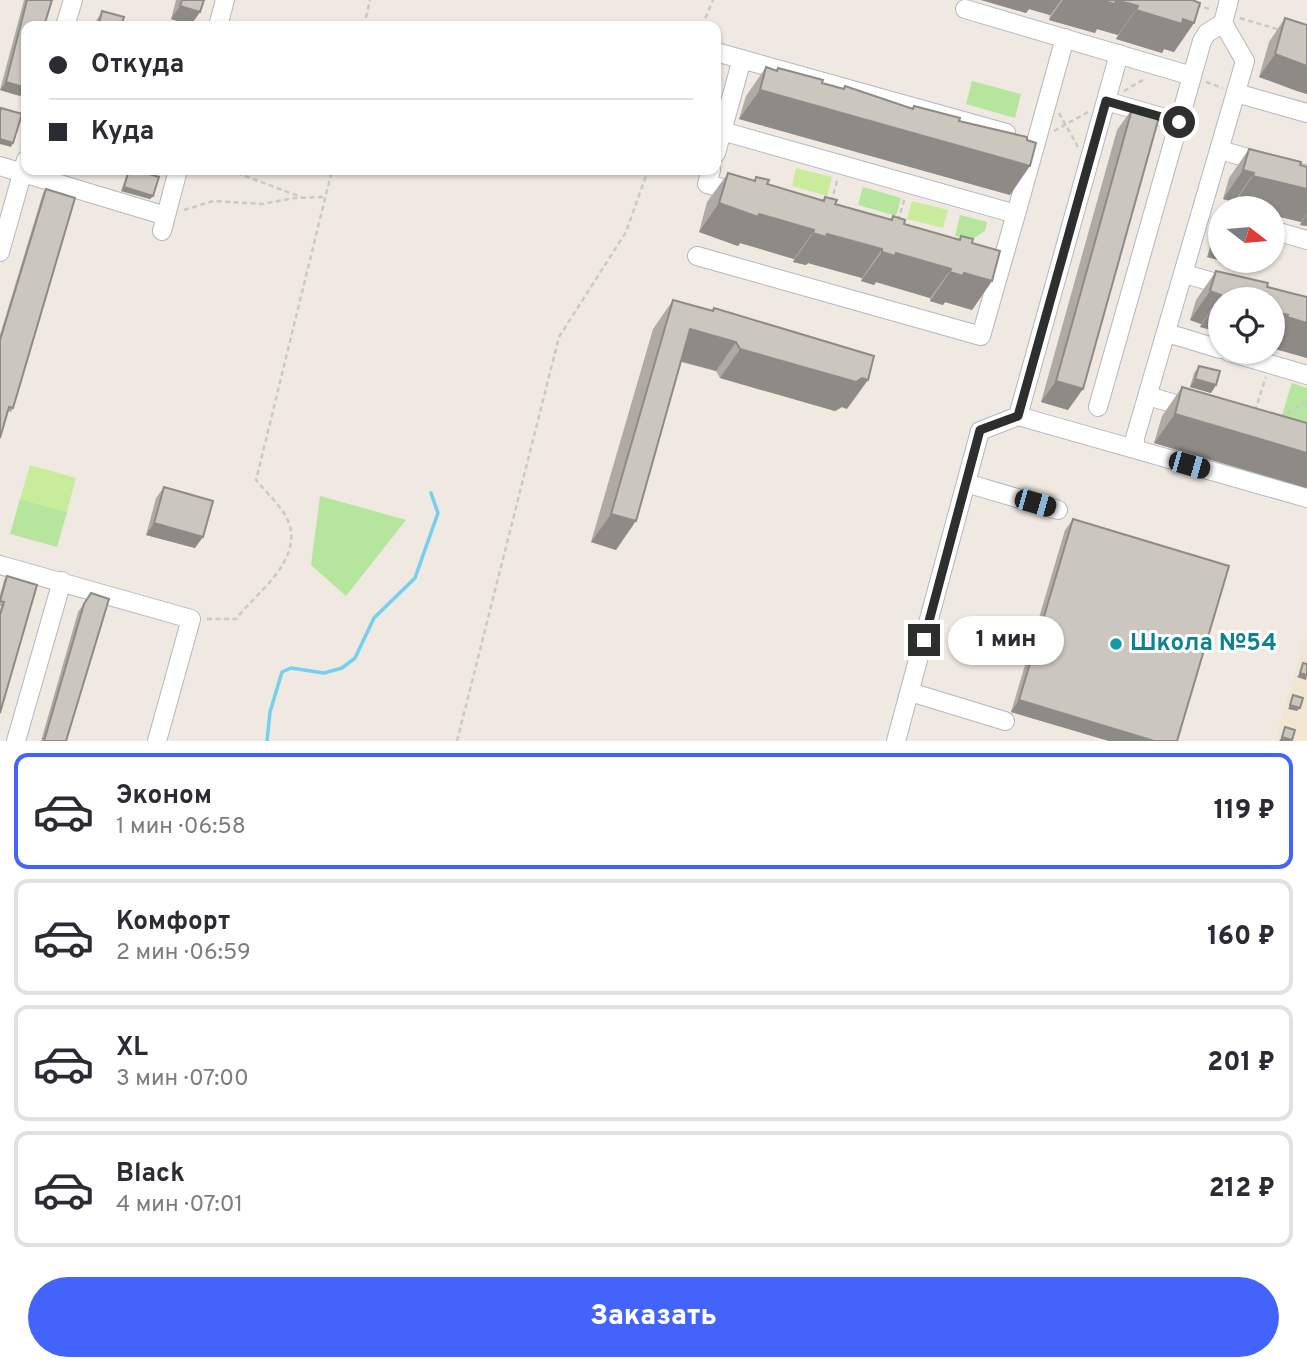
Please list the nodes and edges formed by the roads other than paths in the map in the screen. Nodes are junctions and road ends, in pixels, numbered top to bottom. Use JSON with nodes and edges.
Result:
{"nodes":[{"id":1,"x":73,"y":0,"type":"edge"},
{"id":2,"x":225,"y":0,"type":"edge"},
{"id":3,"x":965,"y":9,"type":"dead end"},
{"id":4,"x":1226,"y":12,"type":"edge"},
{"id":5,"x":67,"y":21,"type":"edge"},
{"id":6,"x":219,"y":21,"type":"edge"},
{"id":7,"x":1065,"y":38,"type":"junction"},
{"id":8,"x":721,"y":53,"type":"edge"},
{"id":9,"x":1119,"y":54,"type":"junction"},
{"id":10,"x":742,"y":59,"type":"junction"},
{"id":11,"x":1192,"y":76,"type":"junction"},
{"id":12,"x":1236,"y":93,"type":"junction"},
{"id":13,"x":1106,"y":101,"type":"junction"},
{"id":14,"x":1307,"y":113,"type":"edge"},
{"id":15,"x":1179,"y":122,"type":"junction"},
{"id":16,"x":722,"y":131,"type":"junction"},
{"id":17,"x":721,"y":135,"type":"edge"},
{"id":18,"x":1036,"y":142,"type":"junction"},
{"id":19,"x":1220,"y":150,"type":"junction"},
{"id":20,"x":0,"y":166,"type":"edge"},
{"id":21,"x":21,"y":167,"type":"edge"},
{"id":22,"x":22,"y":175,"type":"edge"},
{"id":23,"x":44,"y":175,"type":"edge"},
{"id":24,"x":177,"y":175,"type":"edge"},
{"id":25,"x":710,"y":175,"type":"edge"},
{"id":26,"x":1307,"y":175,"type":"edge"},
{"id":27,"x":1213,"y":196,"type":"edge"},
{"id":28,"x":760,"y":199,"type":"edge"},
{"id":29,"x":1016,"y":214,"type":"junction"},
{"id":30,"x":1208,"y":220,"type":"edge"},
{"id":31,"x":1285,"y":234,"type":"edge"},
{"id":32,"x":1307,"y":240,"type":"edge"},
{"id":33,"x":0,"y":252,"type":"edge"},
{"id":34,"x":961,"y":255,"type":"edge"},
{"id":35,"x":697,"y":256,"type":"dead end"},
{"id":36,"x":1001,"y":266,"type":"junction"},
{"id":37,"x":1185,"y":274,"type":"junction"},
{"id":38,"x":1230,"y":287,"type":"edge"},
{"id":39,"x":1167,"y":333,"type":"junction"},
{"id":40,"x":1208,"y":345,"type":"edge"},
{"id":41,"x":1270,"y":364,"type":"edge"},
{"id":42,"x":1307,"y":374,"type":"edge"},
{"id":43,"x":1148,"y":396,"type":"junction"},
{"id":44,"x":1098,"y":407,"type":"dead end"},
{"id":45,"x":1212,"y":414,"type":"edge"},
{"id":46,"x":1018,"y":416,"type":"junction"},
{"id":47,"x":1135,"y":447,"type":"junction"},
{"id":48,"x":966,"y":483,"type":"junction"},
{"id":49,"x":1307,"y":498,"type":"edge"},
{"id":50,"x":1058,"y":510,"type":"dead end"},
{"id":51,"x":0,"y":565,"type":"edge"},
{"id":52,"x":62,"y":582,"type":"junction"},
{"id":53,"x":910,"y":692,"type":"junction"},
{"id":54,"x":1006,"y":721,"type":"dead end"},
{"id":55,"x":16,"y":741,"type":"edge"},
{"id":56,"x":157,"y":741,"type":"edge"},
{"id":57,"x":896,"y":741,"type":"edge"}],
"edges":[{"from":1,"to":5,"type":"street"},
{"from":2,"to":6,"type":"street"},
{"from":3,"to":7,"type":"street"},
{"from":4,"to":11,"type":"street"},
{"from":4,"to":12,"type":"street"},
{"from":7,"to":9,"type":"street"},
{"from":7,"to":18,"type":"street"},
{"from":8,"to":10,"type":"street"},
{"from":9,"to":11,"type":"street"},
{"from":9,"to":13,"type":"street"},
{"from":10,"to":16,"type":"street"},
{"from":10,"to":18,"type":"street"},
{"from":11,"to":15,"type":"street"},
{"from":12,"to":14,"type":"street"},
{"from":12,"to":19,"type":"street"},
{"from":13,"to":15,"type":"street"},
{"from":13,"to":46,"type":"street"},
{"from":15,"to":44,"type":"street"},
{"from":16,"to":17,"type":"street"},
{"from":16,"to":29,"type":"street"},
{"from":18,"to":29,"type":"street"},
{"from":19,"to":26,"type":"street"},
{"from":19,"to":27,"type":"street"},
{"from":20,"to":21,"type":"street"},
{"from":22,"to":33,"type":"street"},
{"from":23,"to":24,"type":"street"},
{"from":25,"to":28,"type":"street"},
{"from":29,"to":36,"type":"street"},
{"from":30,"to":37,"type":"street"},
{"from":31,"to":32,"type":"street"},
{"from":34,"to":36,"type":"street"},
{"from":35,"to":36,"type":"street"},
{"from":37,"to":38,"type":"street"},
{"from":37,"to":39,"type":"street"},
{"from":39,"to":40,"type":"street"},
{"from":39,"to":43,"type":"street"},
{"from":41,"to":42,"type":"street"},
{"from":43,"to":45,"type":"street"},
{"from":43,"to":47,"type":"street"},
{"from":46,"to":47,"type":"street"},
{"from":46,"to":48,"type":"street"},
{"from":47,"to":49,"type":"street"},
{"from":48,"to":50,"type":"street"},
{"from":48,"to":53,"type":"street"},
{"from":51,"to":52,"type":"street"},
{"from":52,"to":55,"type":"street"},
{"from":52,"to":56,"type":"street"},
{"from":53,"to":54,"type":"street"},
{"from":53,"to":57,"type":"street"}]}
